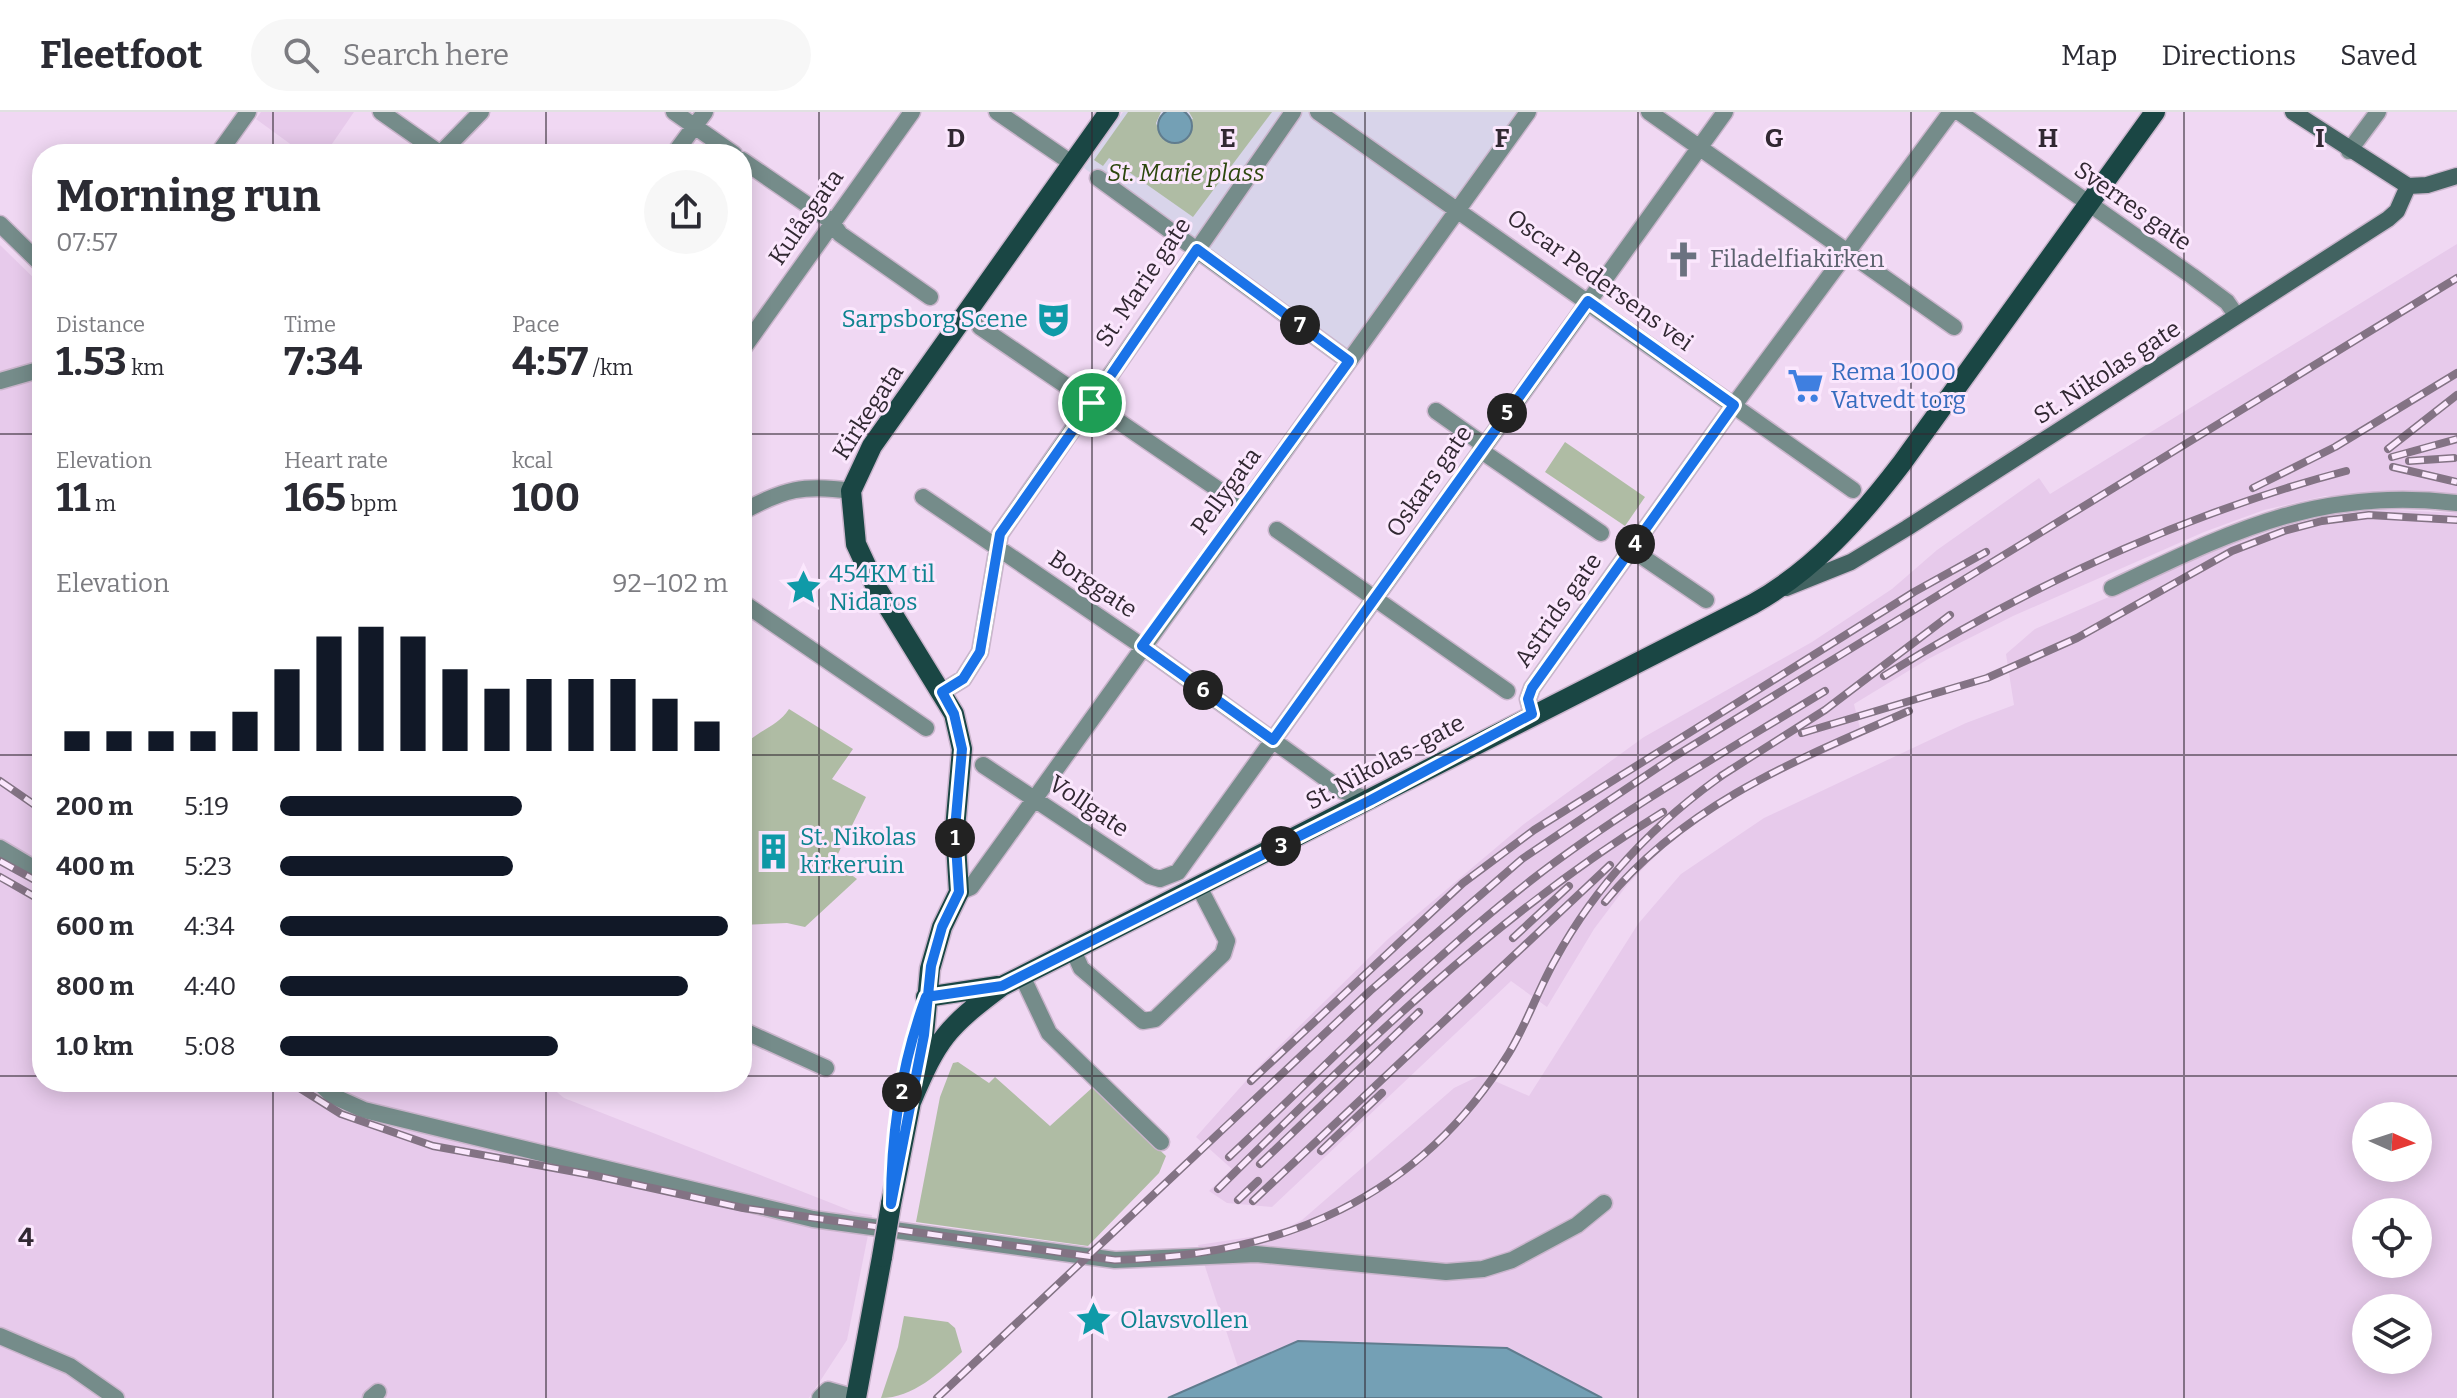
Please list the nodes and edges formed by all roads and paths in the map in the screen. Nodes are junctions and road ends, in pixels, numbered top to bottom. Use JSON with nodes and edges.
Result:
{"nodes":[{"id":1,"x":248,"y":112,"type":"edge"},
{"id":2,"x":381,"y":112,"type":"edge"},
{"id":3,"x":481,"y":112,"type":"edge"},
{"id":4,"x":674,"y":112,"type":"edge"},
{"id":5,"x":705,"y":112,"type":"edge"},
{"id":6,"x":912,"y":112,"type":"edge"},
{"id":7,"x":997,"y":112,"type":"edge"},
{"id":8,"x":1109,"y":112,"type":"edge"},
{"id":9,"x":1293,"y":112,"type":"edge"},
{"id":10,"x":1318,"y":112,"type":"edge"},
{"id":11,"x":1528,"y":112,"type":"edge"},
{"id":12,"x":1649,"y":112,"type":"edge"},
{"id":13,"x":1725,"y":112,"type":"edge"},
{"id":14,"x":1951,"y":112,"type":"edge"},
{"id":15,"x":1959,"y":112,"type":"edge"},
{"id":16,"x":2155,"y":112,"type":"edge"},
{"id":17,"x":2293,"y":112,"type":"edge"},
{"id":18,"x":2378,"y":112,"type":"edge"},
{"id":19,"x":694,"y":127,"type":"junction"},
{"id":20,"x":225,"y":144,"type":"edge"},
{"id":21,"x":426,"y":144,"type":"edge"},
{"id":22,"x":450,"y":144,"type":"edge"},
{"id":23,"x":681,"y":144,"type":"edge"},
{"id":24,"x":719,"y":144,"type":"edge"},
{"id":25,"x":1700,"y":147,"type":"junction"},
{"id":26,"x":2349,"y":151,"type":"junction"},
{"id":27,"x":1073,"y":164,"type":"junction"},
{"id":28,"x":752,"y":167,"type":"edge"},
{"id":29,"x":2457,"y":176,"type":"edge"},
{"id":30,"x":1098,"y":178,"type":"dead end"},
{"id":31,"x":2408,"y":186,"type":"junction"},
{"id":32,"x":2089,"y":204,"type":"junction"},
{"id":33,"x":1458,"y":209,"type":"junction"},
{"id":34,"x":831,"y":221,"type":"junction"},
{"id":35,"x":0,"y":224,"type":"edge"},
{"id":36,"x":1197,"y":249,"type":"junction"},
{"id":37,"x":1848,"y":253,"type":"junction"},
{"id":38,"x":32,"y":255,"type":"edge"},
{"id":39,"x":930,"y":297,"type":"dead end"},
{"id":40,"x":1588,"y":301,"type":"junction"},
{"id":41,"x":2236,"y":315,"type":"junction"},
{"id":42,"x":980,"y":327,"type":"dead end"},
{"id":43,"x":1954,"y":327,"type":"dead end"},
{"id":44,"x":752,"y":336,"type":"edge"},
{"id":45,"x":1349,"y":361,"type":"junction"},
{"id":46,"x":32,"y":372,"type":"edge"},
{"id":47,"x":0,"y":381,"type":"edge"},
{"id":48,"x":1092,"y":403,"type":"junction"},
{"id":49,"x":1734,"y":405,"type":"junction"},
{"id":50,"x":1436,"y":411,"type":"dead end"},
{"id":51,"x":1482,"y":448,"type":"junction"},
{"id":52,"x":1853,"y":490,"type":"dead end"},
{"id":53,"x":851,"y":491,"type":"junction"},
{"id":54,"x":923,"y":497,"type":"dead end"},
{"id":55,"x":2457,"y":503,"type":"edge"},
{"id":56,"x":752,"y":507,"type":"edge"},
{"id":57,"x":1244,"y":507,"type":"junction"},
{"id":58,"x":1277,"y":530,"type":"dead end"},
{"id":59,"x":1601,"y":533,"type":"dead end"},
{"id":60,"x":995,"y":547,"type":"junction"},
{"id":61,"x":1631,"y":549,"type":"junction"},
{"id":62,"x":2112,"y":588,"type":"dead end"},
{"id":63,"x":1766,"y":597,"type":"junction"},
{"id":64,"x":1375,"y":599,"type":"junction"},
{"id":65,"x":1706,"y":600,"type":"dead end"},
{"id":66,"x":752,"y":609,"type":"edge"},
{"id":67,"x":1142,"y":646,"type":"junction"},
{"id":68,"x":1507,"y":691,"type":"dead end"},
{"id":69,"x":942,"y":692,"type":"junction"},
{"id":70,"x":1532,"y":714,"type":"junction"},
{"id":71,"x":926,"y":728,"type":"dead end"},
{"id":72,"x":1273,"y":740,"type":"junction"},
{"id":73,"x":983,"y":765,"type":"dead end"},
{"id":74,"x":1036,"y":798,"type":"junction"},
{"id":75,"x":1371,"y":800,"type":"junction"},
{"id":76,"x":0,"y":848,"type":"edge"},
{"id":77,"x":32,"y":867,"type":"edge"},
{"id":78,"x":1170,"y":877,"type":"joint"},
{"id":79,"x":1199,"y":887,"type":"junction"},
{"id":80,"x":959,"y":892,"type":"junction"},
{"id":81,"x":1073,"y":950,"type":"junction"},
{"id":82,"x":1022,"y":976,"type":"junction"},
{"id":83,"x":1002,"y":986,"type":"junction"},
{"id":84,"x":926,"y":997,"type":"junction"},
{"id":85,"x":752,"y":1035,"type":"edge"},
{"id":86,"x":826,"y":1068,"type":"dead end"},
{"id":87,"x":329,"y":1092,"type":"edge"},
{"id":88,"x":911,"y":1102,"type":"junction"},
{"id":89,"x":1161,"y":1142,"type":"dead end"},
{"id":90,"x":1604,"y":1203,"type":"dead end"},
{"id":91,"x":891,"y":1204,"type":"junction"},
{"id":92,"x":0,"y":1336,"type":"edge"},
{"id":93,"x":847,"y":1396,"type":"edge"},
{"id":94,"x":116,"y":1398,"type":"edge"},
{"id":95,"x":820,"y":1398,"type":"edge"}],
"edges":[{"from":1,"to":20,"type":"street"},
{"from":2,"to":21,"type":"street"},
{"from":3,"to":22,"type":"street"},
{"from":4,"to":19,"type":"street"},
{"from":5,"to":19,"type":"street"},
{"from":6,"to":34,"type":"street","name":"Kulåsgata"},
{"from":7,"to":27,"type":"street"},
{"from":8,"to":27,"type":"main road","name":"Kirkegata"},
{"from":9,"to":36,"type":"street","name":"St. Marie gate"},
{"from":10,"to":33,"type":"street","name":"Oscar Pedersens vei"},
{"from":11,"to":33,"type":"street","name":"Pellygata"},
{"from":12,"to":25,"type":"street"},
{"from":13,"to":25,"type":"street","name":"Oskars gate"},
{"from":14,"to":37,"type":"street","name":"Astrids gate"},
{"from":15,"to":32,"type":"street","name":"Sverres gate"},
{"from":16,"to":32,"type":"main road","name":"St. Nikolas-gate"},
{"from":17,"to":26,"type":"street"},
{"from":18,"to":26,"type":"street"},
{"from":19,"to":23,"type":"street"},
{"from":19,"to":24,"type":"street"},
{"from":25,"to":37,"type":"street"},
{"from":25,"to":40,"type":"street","name":"Oskars gate"},
{"from":26,"to":31,"type":"street"},
{"from":27,"to":53,"type":"main road","name":"Kirkegata"},
{"from":28,"to":34,"type":"street"},
{"from":29,"to":31,"type":"street"},
{"from":30,"to":36,"type":"street"},
{"from":31,"to":41,"type":"street","name":"St. Nikolas gate"},
{"from":32,"to":41,"type":"street","name":"Sverres gate"},
{"from":32,"to":63,"type":"main road","name":"St. Nikolas-gate"},
{"from":33,"to":40,"type":"street","name":"Oscar Pedersens vei"},
{"from":33,"to":45,"type":"street","name":"Pellygata"},
{"from":34,"to":39,"type":"street"},
{"from":34,"to":44,"type":"street","name":"Kulåsgata"},
{"from":35,"to":38,"type":"street"},
{"from":36,"to":45,"type":"street"},
{"from":36,"to":48,"type":"street","name":"St. Marie gate"},
{"from":37,"to":43,"type":"street"},
{"from":37,"to":49,"type":"street","name":"Astrids gate"},
{"from":40,"to":49,"type":"street","name":"Oscar Pedersens vei"},
{"from":40,"to":51,"type":"street","name":"Oskars gate"},
{"from":41,"to":63,"type":"street","name":"St. Nikolas gate"},
{"from":42,"to":48,"type":"street"},
{"from":45,"to":57,"type":"street","name":"Pellygata"},
{"from":46,"to":47,"type":"street"},
{"from":48,"to":57,"type":"street"},
{"from":48,"to":60,"type":"street","name":"St. Marie gate"},
{"from":49,"to":52,"type":"street","name":"Oscar Pedersens vei"},
{"from":49,"to":61,"type":"street","name":"Astrids gate"},
{"from":50,"to":51,"type":"street"},
{"from":51,"to":59,"type":"street"},
{"from":51,"to":64,"type":"street","name":"Oskars gate"},
{"from":53,"to":56,"type":"street","name":"Kirkegata"},
{"from":53,"to":69,"type":"main road"},
{"from":54,"to":60,"type":"street","name":"Borggate"},
{"from":55,"to":62,"type":"street"},
{"from":57,"to":67,"type":"street","name":"Pellygata"},
{"from":58,"to":64,"type":"street"},
{"from":60,"to":67,"type":"street","name":"Borggate"},
{"from":60,"to":69,"type":"street","name":"St. Marie gate"},
{"from":61,"to":65,"type":"street"},
{"from":61,"to":70,"type":"street","name":"Astrids gate"},
{"from":63,"to":70,"type":"main road","name":"St. Nikolas-gate"},
{"from":64,"to":68,"type":"street"},
{"from":64,"to":72,"type":"street","name":"Oskars gate"},
{"from":66,"to":71,"type":"street"},
{"from":67,"to":72,"type":"street","name":"Borggate"},
{"from":67,"to":74,"type":"street","name":"Pellygata"},
{"from":69,"to":80,"type":"main road"},
{"from":70,"to":75,"type":"main road","name":"St. Nikolas-gate"},
{"from":72,"to":75,"type":"street","name":"Borggate"},
{"from":72,"to":78,"type":"street","name":"Oskars gate"},
{"from":73,"to":74,"type":"street","name":"Vollgate"},
{"from":74,"to":78,"type":"street","name":"Vollgate"},
{"from":74,"to":80,"type":"street","name":"Pellygata"},
{"from":75,"to":79,"type":"main road","name":"St. Nikolas-gate"},
{"from":76,"to":77,"type":"street"},
{"from":79,"to":81,"type":"main road","name":"St. Nikolas-gate"},
{"from":79,"to":81,"type":"street"},
{"from":80,"to":84,"type":"main road"},
{"from":81,"to":82,"type":"main road","name":"St. Nikolas-gate"},
{"from":82,"to":83,"type":"main road","name":"St. Nikolas-gate"},
{"from":82,"to":89,"type":"street"},
{"from":83,"to":84,"type":"main road","name":"St. Nikolas-gate"},
{"from":83,"to":88,"type":"main road","name":"St. Nikolas-gate"},
{"from":84,"to":88,"type":"main road"},
{"from":84,"to":91,"type":"main road"},
{"from":85,"to":86,"type":"street"},
{"from":87,"to":90,"type":"street"},
{"from":88,"to":91,"type":"main road"},
{"from":91,"to":93,"type":"main road","bridge":true},
{"from":92,"to":94,"type":"street"},
{"from":93,"to":95,"type":"street"}]}
